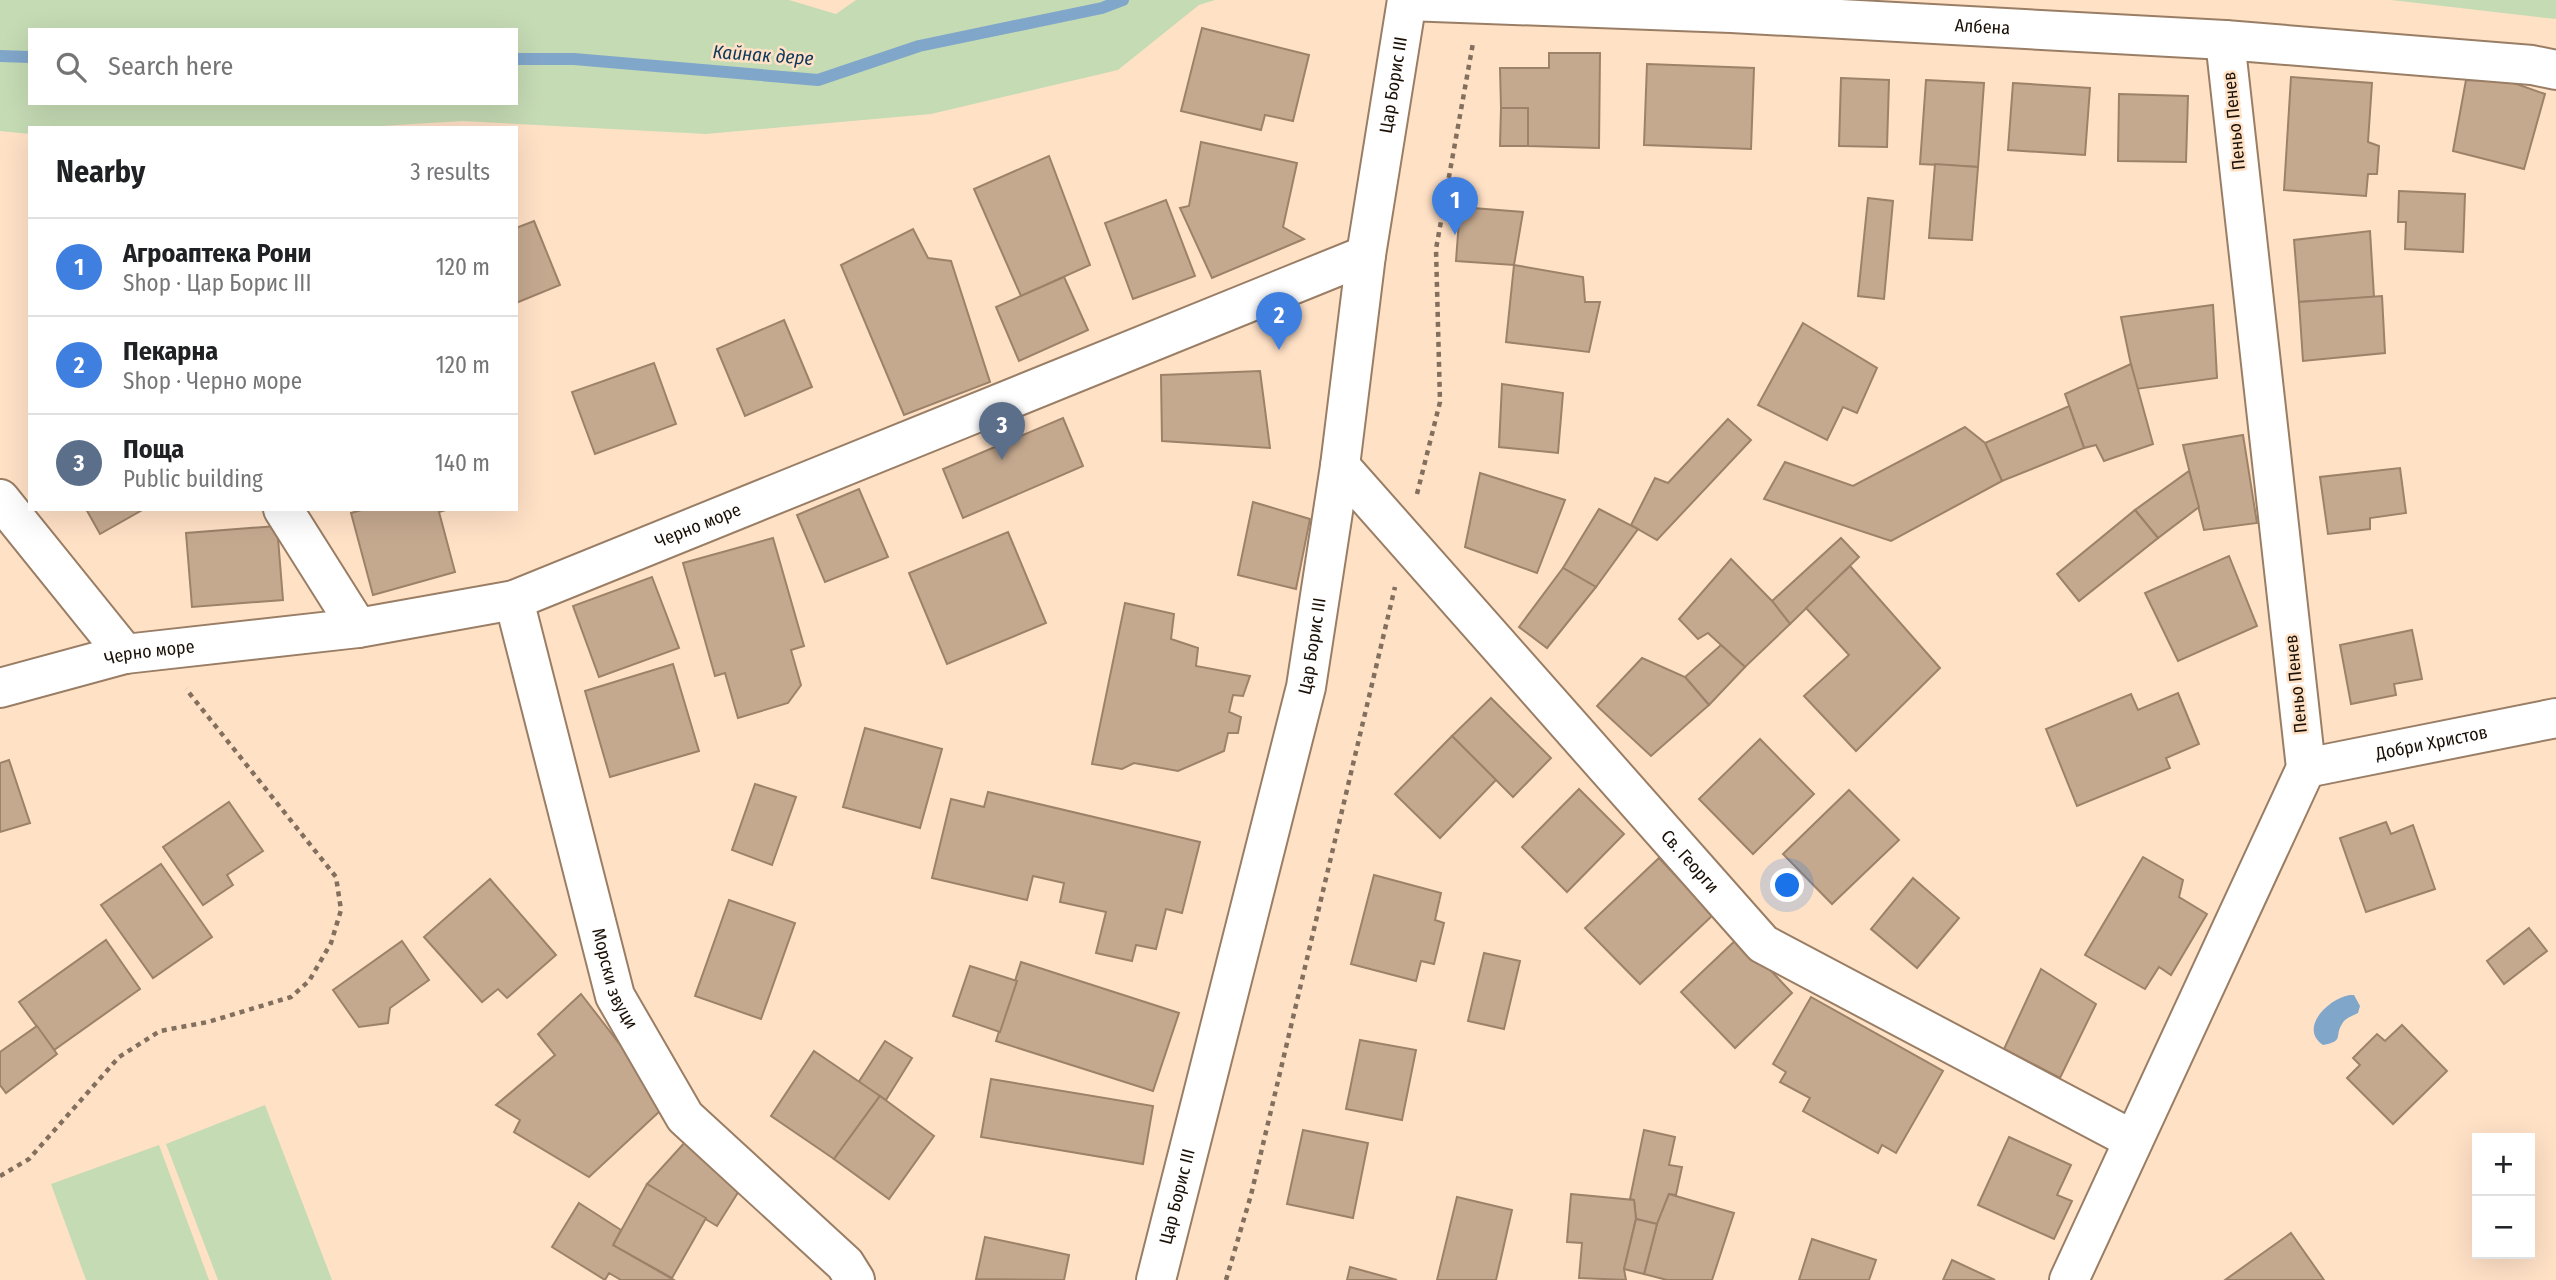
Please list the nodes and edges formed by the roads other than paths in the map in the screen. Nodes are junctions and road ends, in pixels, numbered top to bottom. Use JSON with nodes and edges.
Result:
{"nodes":[{"id":1,"x":1407,"y":0,"type":"edge"},
{"id":2,"x":1730,"y":6,"type":"edge"},
{"id":3,"x":2225,"y":40,"type":"junction"},
{"id":4,"x":2556,"y":70,"type":"edge"},
{"id":5,"x":1366,"y":255,"type":"junction"},
{"id":6,"x":1340,"y":466,"type":"junction"},
{"id":7,"x":0,"y":499,"type":"edge"},
{"id":8,"x":285,"y":511,"type":"edge"},
{"id":9,"x":514,"y":600,"type":"junction"},
{"id":10,"x":358,"y":628,"type":"junction"},
{"id":11,"x":125,"y":654,"type":"junction"},
{"id":12,"x":0,"y":688,"type":"edge"},
{"id":13,"x":2556,"y":718,"type":"edge"},
{"id":14,"x":2306,"y":768,"type":"junction"},
{"id":15,"x":2133,"y":1140,"type":"junction"},
{"id":16,"x":855,"y":1280,"type":"edge"},
{"id":17,"x":1156,"y":1280,"type":"edge"},
{"id":18,"x":2069,"y":1280,"type":"edge"}],
"edges":[{"from":1,"to":2,"type":"street","name":"Албена"},
{"from":1,"to":5,"type":"street","name":"Цар Борис III"},
{"from":2,"to":3,"type":"street","name":"Албена"},
{"from":3,"to":4,"type":"street","name":"Албена"},
{"from":3,"to":14,"type":"street","name":"Пеньо Пенев"},
{"from":5,"to":6,"type":"street","name":"Цар Борис III"},
{"from":5,"to":9,"type":"street","name":"Черно море"},
{"from":6,"to":15,"type":"street","name":"Св. Георги"},
{"from":6,"to":17,"type":"street","name":"Цар Борис III"},
{"from":7,"to":11,"type":"street"},
{"from":8,"to":10,"type":"street"},
{"from":9,"to":10,"type":"street","name":"Черно море"},
{"from":9,"to":16,"type":"street","name":"Морски звуци"},
{"from":10,"to":11,"type":"street","name":"Черно море"},
{"from":11,"to":12,"type":"street","name":"Черно море"},
{"from":13,"to":14,"type":"street","name":"Добри Христов"},
{"from":14,"to":15,"type":"street"},
{"from":15,"to":18,"type":"street"}]}
